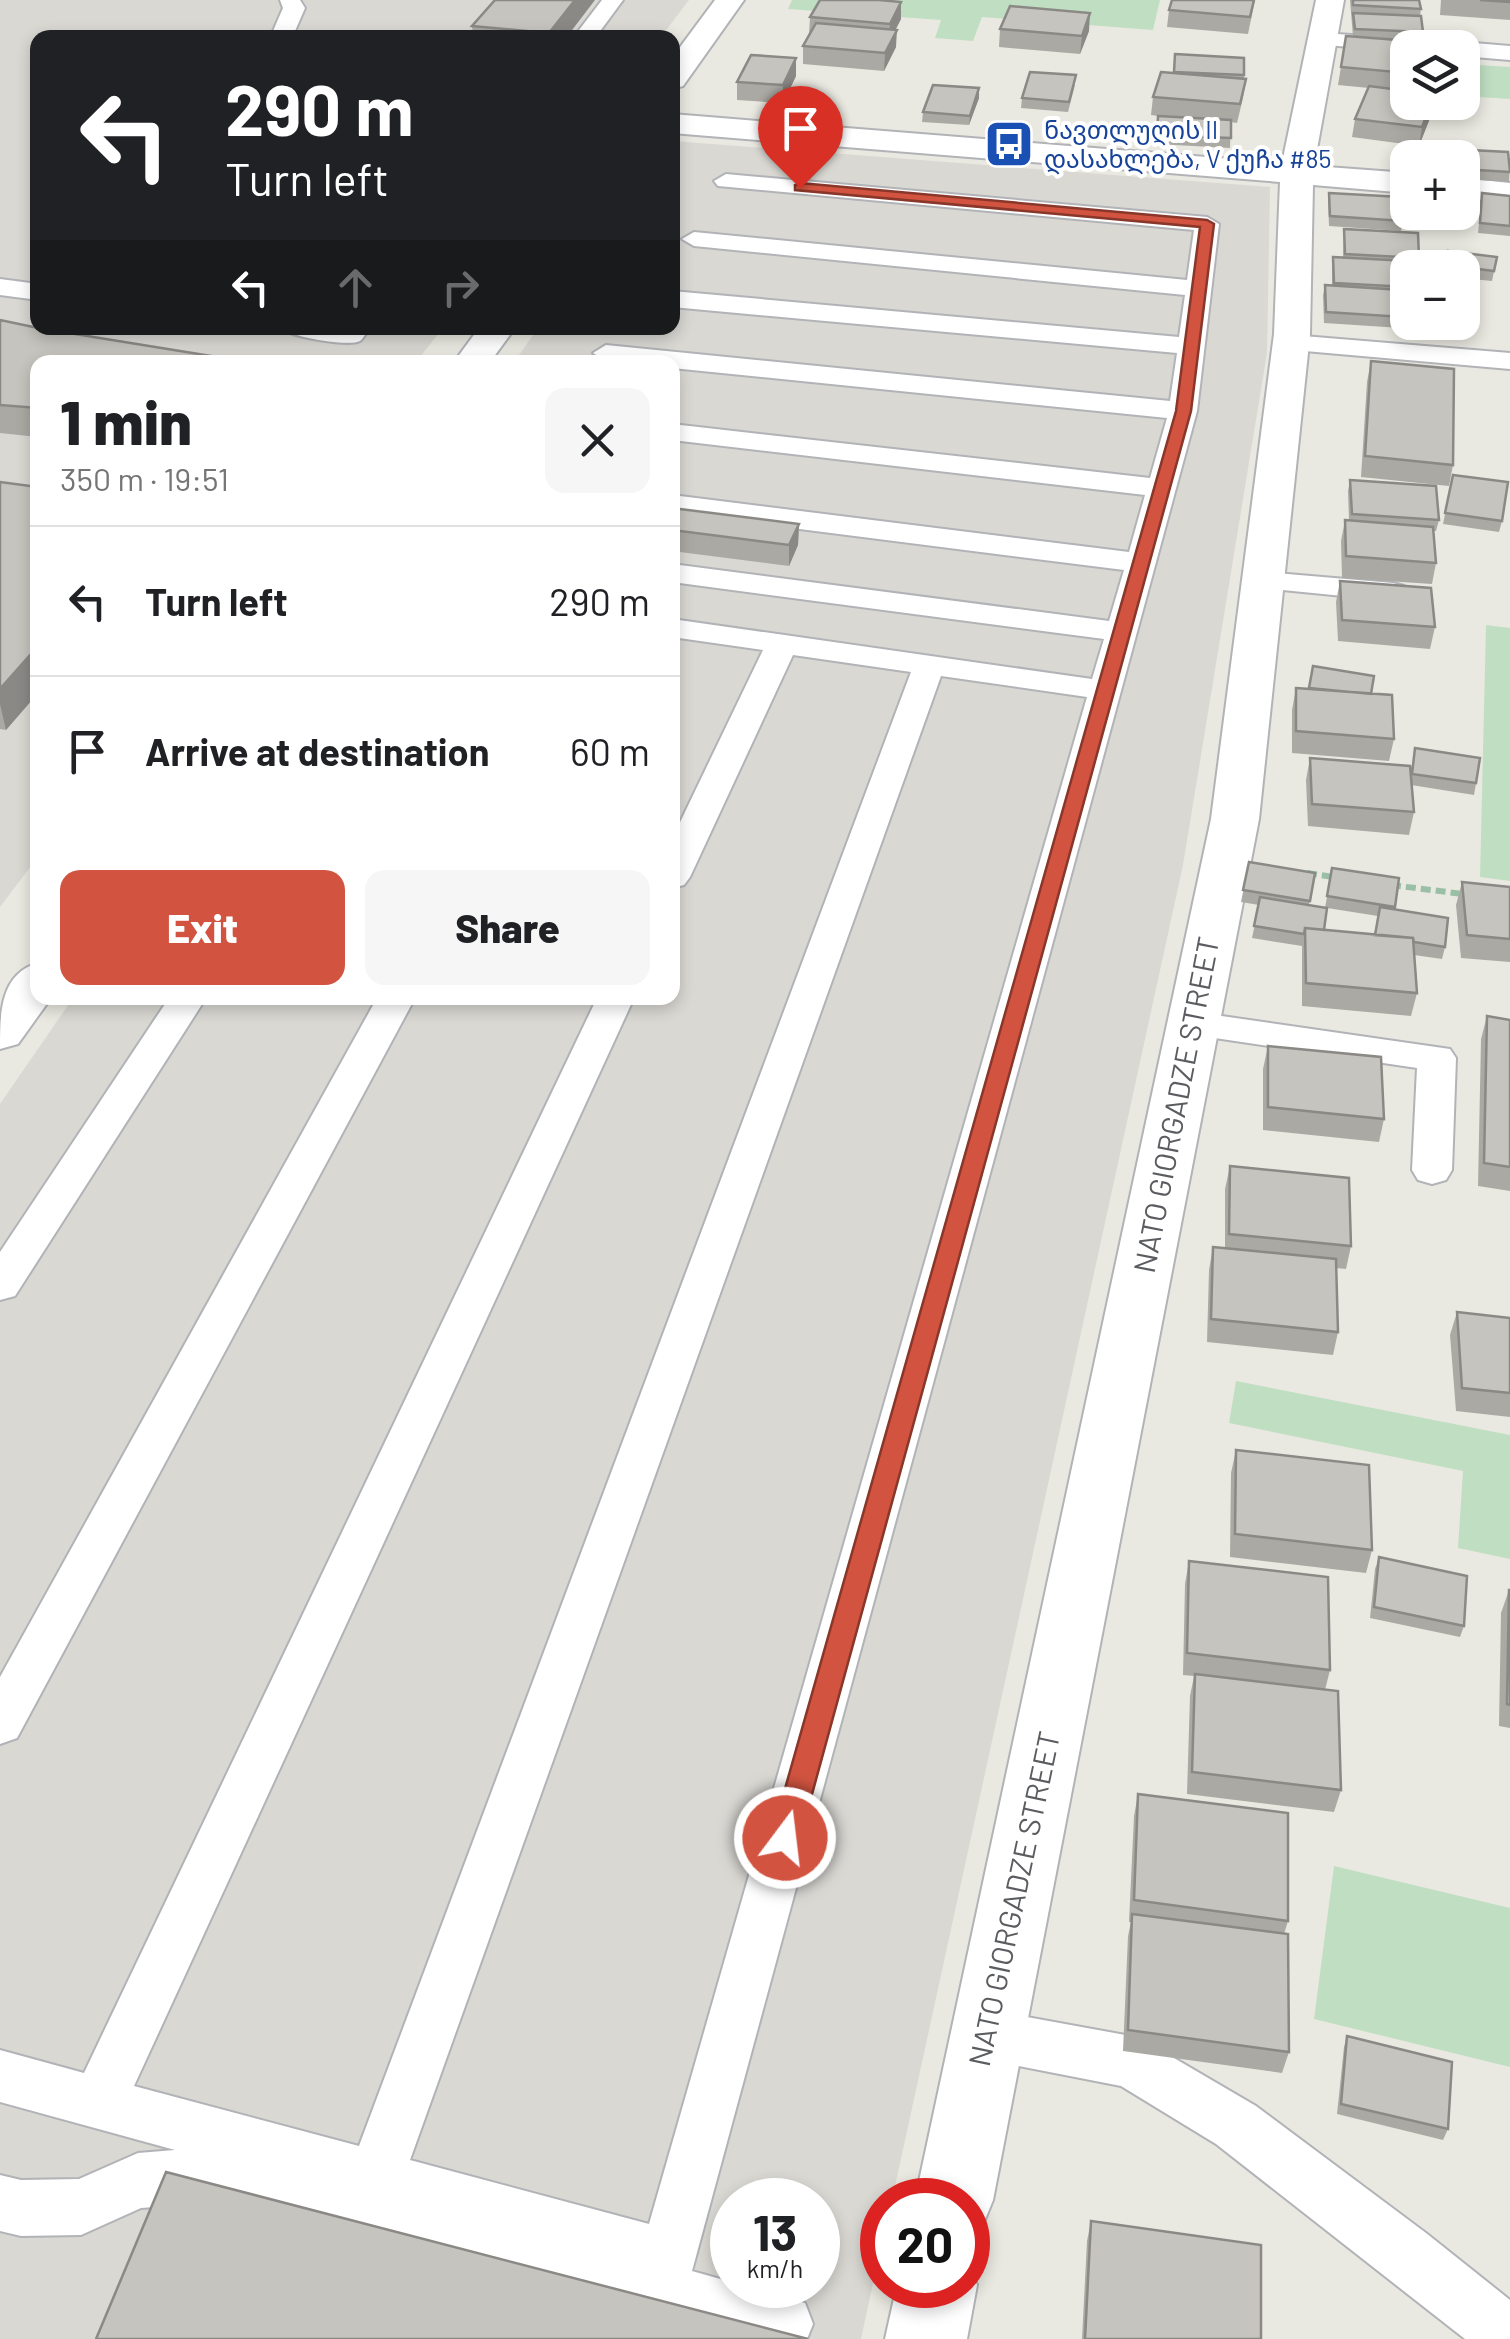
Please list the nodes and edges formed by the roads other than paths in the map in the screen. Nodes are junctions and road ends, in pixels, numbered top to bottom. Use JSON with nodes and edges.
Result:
{"nodes":[{"id":1,"x":290,"y":0,"type":"edge"},
{"id":2,"x":613,"y":0,"type":"edge"},
{"id":3,"x":730,"y":0,"type":"edge"},
{"id":4,"x":1330,"y":0,"type":"edge"},
{"id":5,"x":284,"y":30,"type":"edge"},
{"id":6,"x":589,"y":30,"type":"edge"},
{"id":7,"x":1323,"y":39,"type":"junction"},
{"id":8,"x":1390,"y":44,"type":"edge"},
{"id":9,"x":1480,"y":50,"type":"edge"},
{"id":10,"x":1510,"y":53,"type":"edge"},
{"id":11,"x":680,"y":69,"type":"edge"},
{"id":12,"x":680,"y":124,"type":"edge"},
{"id":13,"x":1297,"y":171,"type":"junction"},
{"id":14,"x":1390,"y":180,"type":"edge"},
{"id":15,"x":726,"y":181,"type":"dead end"},
{"id":16,"x":1480,"y":190,"type":"edge"},
{"id":17,"x":1510,"y":193,"type":"edge"},
{"id":18,"x":694,"y":239,"type":"dead end"},
{"id":19,"x":0,"y":287,"type":"edge"},
{"id":20,"x":1200,"y":289,"type":"junction"},
{"id":21,"x":30,"y":291,"type":"edge"},
{"id":22,"x":680,"y":300,"type":"edge"},
{"id":23,"x":1291,"y":342,"type":"junction"},
{"id":24,"x":1193,"y":346,"type":"junction"},
{"id":25,"x":606,"y":353,"type":"dead end"},
{"id":26,"x":626,"y":355,"type":"edge"},
{"id":27,"x":680,"y":360,"type":"edge"},
{"id":28,"x":1510,"y":361,"type":"edge"},
{"id":29,"x":1184,"y":411,"type":"junction"},
{"id":30,"x":680,"y":433,"type":"edge"},
{"id":31,"x":1162,"y":488,"type":"junction"},
{"id":32,"x":680,"y":505,"type":"edge"},
{"id":33,"x":1141,"y":563,"type":"junction"},
{"id":34,"x":680,"y":574,"type":"edge"},
{"id":35,"x":1263,"y":581,"type":"junction"},
{"id":36,"x":1428,"y":595,"type":"edge"},
{"id":37,"x":680,"y":629,"type":"edge"},
{"id":38,"x":1122,"y":632,"type":"junction"},
{"id":39,"x":782,"y":644,"type":"junction"},
{"id":40,"x":929,"y":665,"type":"junction"},
{"id":41,"x":1105,"y":690,"type":"junction"},
{"id":42,"x":680,"y":860,"type":"edge"},
{"id":43,"x":30,"y":989,"type":"edge"},
{"id":44,"x":182,"y":1005,"type":"edge"},
{"id":45,"x":392,"y":1005,"type":"edge"},
{"id":46,"x":613,"y":1005,"type":"edge"},
{"id":47,"x":1194,"y":1024,"type":"junction"},
{"id":48,"x":0,"y":1032,"type":"edge"},
{"id":49,"x":1432,"y":1170,"type":"dead end"},
{"id":50,"x":0,"y":1286,"type":"edge"},
{"id":51,"x":0,"y":1722,"type":"edge"},
{"id":52,"x":988,"y":2035,"type":"junction"},
{"id":53,"x":0,"y":2076,"type":"edge"},
{"id":54,"x":98,"y":2103,"type":"junction"},
{"id":55,"x":959,"y":2178,"type":"edge"},
{"id":56,"x":375,"y":2179,"type":"junction"},
{"id":57,"x":0,"y":2203,"type":"edge"},
{"id":58,"x":932,"y":2308,"type":"edge"},
{"id":59,"x":784,"y":2324,"type":"dead end"},
{"id":60,"x":1510,"y":2338,"type":"edge"},
{"id":61,"x":926,"y":2339,"type":"edge"}],
"edges":[{"from":1,"to":5,"type":"lane"},
{"from":2,"to":6,"type":"lane"},
{"from":3,"to":11,"type":"street"},
{"from":4,"to":7,"type":"street","name":"NATO GIORGADZE STREET"},
{"from":7,"to":8,"type":"lane"},
{"from":7,"to":13,"type":"street","name":"NATO GIORGADZE STREET"},
{"from":9,"to":10,"type":"lane"},
{"from":12,"to":13,"type":"street"},
{"from":13,"to":14,"type":"street"},
{"from":13,"to":23,"type":"street","name":"NATO GIORGADZE STREET"},
{"from":15,"to":20,"type":"lane"},
{"from":16,"to":17,"type":"street"},
{"from":18,"to":20,"type":"lane"},
{"from":19,"to":21,"type":"lane"},
{"from":20,"to":24,"type":"lane"},
{"from":22,"to":24,"type":"lane"},
{"from":23,"to":28,"type":"lane"},
{"from":23,"to":35,"type":"street","name":"NATO GIORGADZE STREET"},
{"from":24,"to":29,"type":"lane"},
{"from":25,"to":26,"type":"lane"},
{"from":27,"to":29,"type":"lane"},
{"from":29,"to":31,"type":"lane"},
{"from":30,"to":31,"type":"lane"},
{"from":31,"to":33,"type":"lane"},
{"from":32,"to":33,"type":"lane"},
{"from":33,"to":38,"type":"lane"},
{"from":34,"to":38,"type":"lane"},
{"from":35,"to":36,"type":"lane"},
{"from":35,"to":47,"type":"street","name":"NATO GIORGADZE STREET"},
{"from":37,"to":39,"type":"lane"},
{"from":38,"to":41,"type":"lane"},
{"from":39,"to":40,"type":"lane"},
{"from":39,"to":42,"type":"lane"},
{"from":40,"to":41,"type":"lane"},
{"from":40,"to":56,"type":"lane"},
{"from":41,"to":56,"type":"lane"},
{"from":43,"to":48,"type":"street"},
{"from":44,"to":50,"type":"lane"},
{"from":45,"to":51,"type":"lane"},
{"from":46,"to":54,"type":"lane"},
{"from":47,"to":49,"type":"lane"},
{"from":47,"to":52,"type":"street","name":"NATO GIORGADZE STREET"},
{"from":52,"to":55,"type":"street","name":"NATO GIORGADZE STREET"},
{"from":52,"to":60,"type":"lane"},
{"from":53,"to":54,"type":"lane"},
{"from":54,"to":56,"type":"lane"},
{"from":57,"to":59,"type":"lane"},
{"from":58,"to":61,"type":"street"}]}
